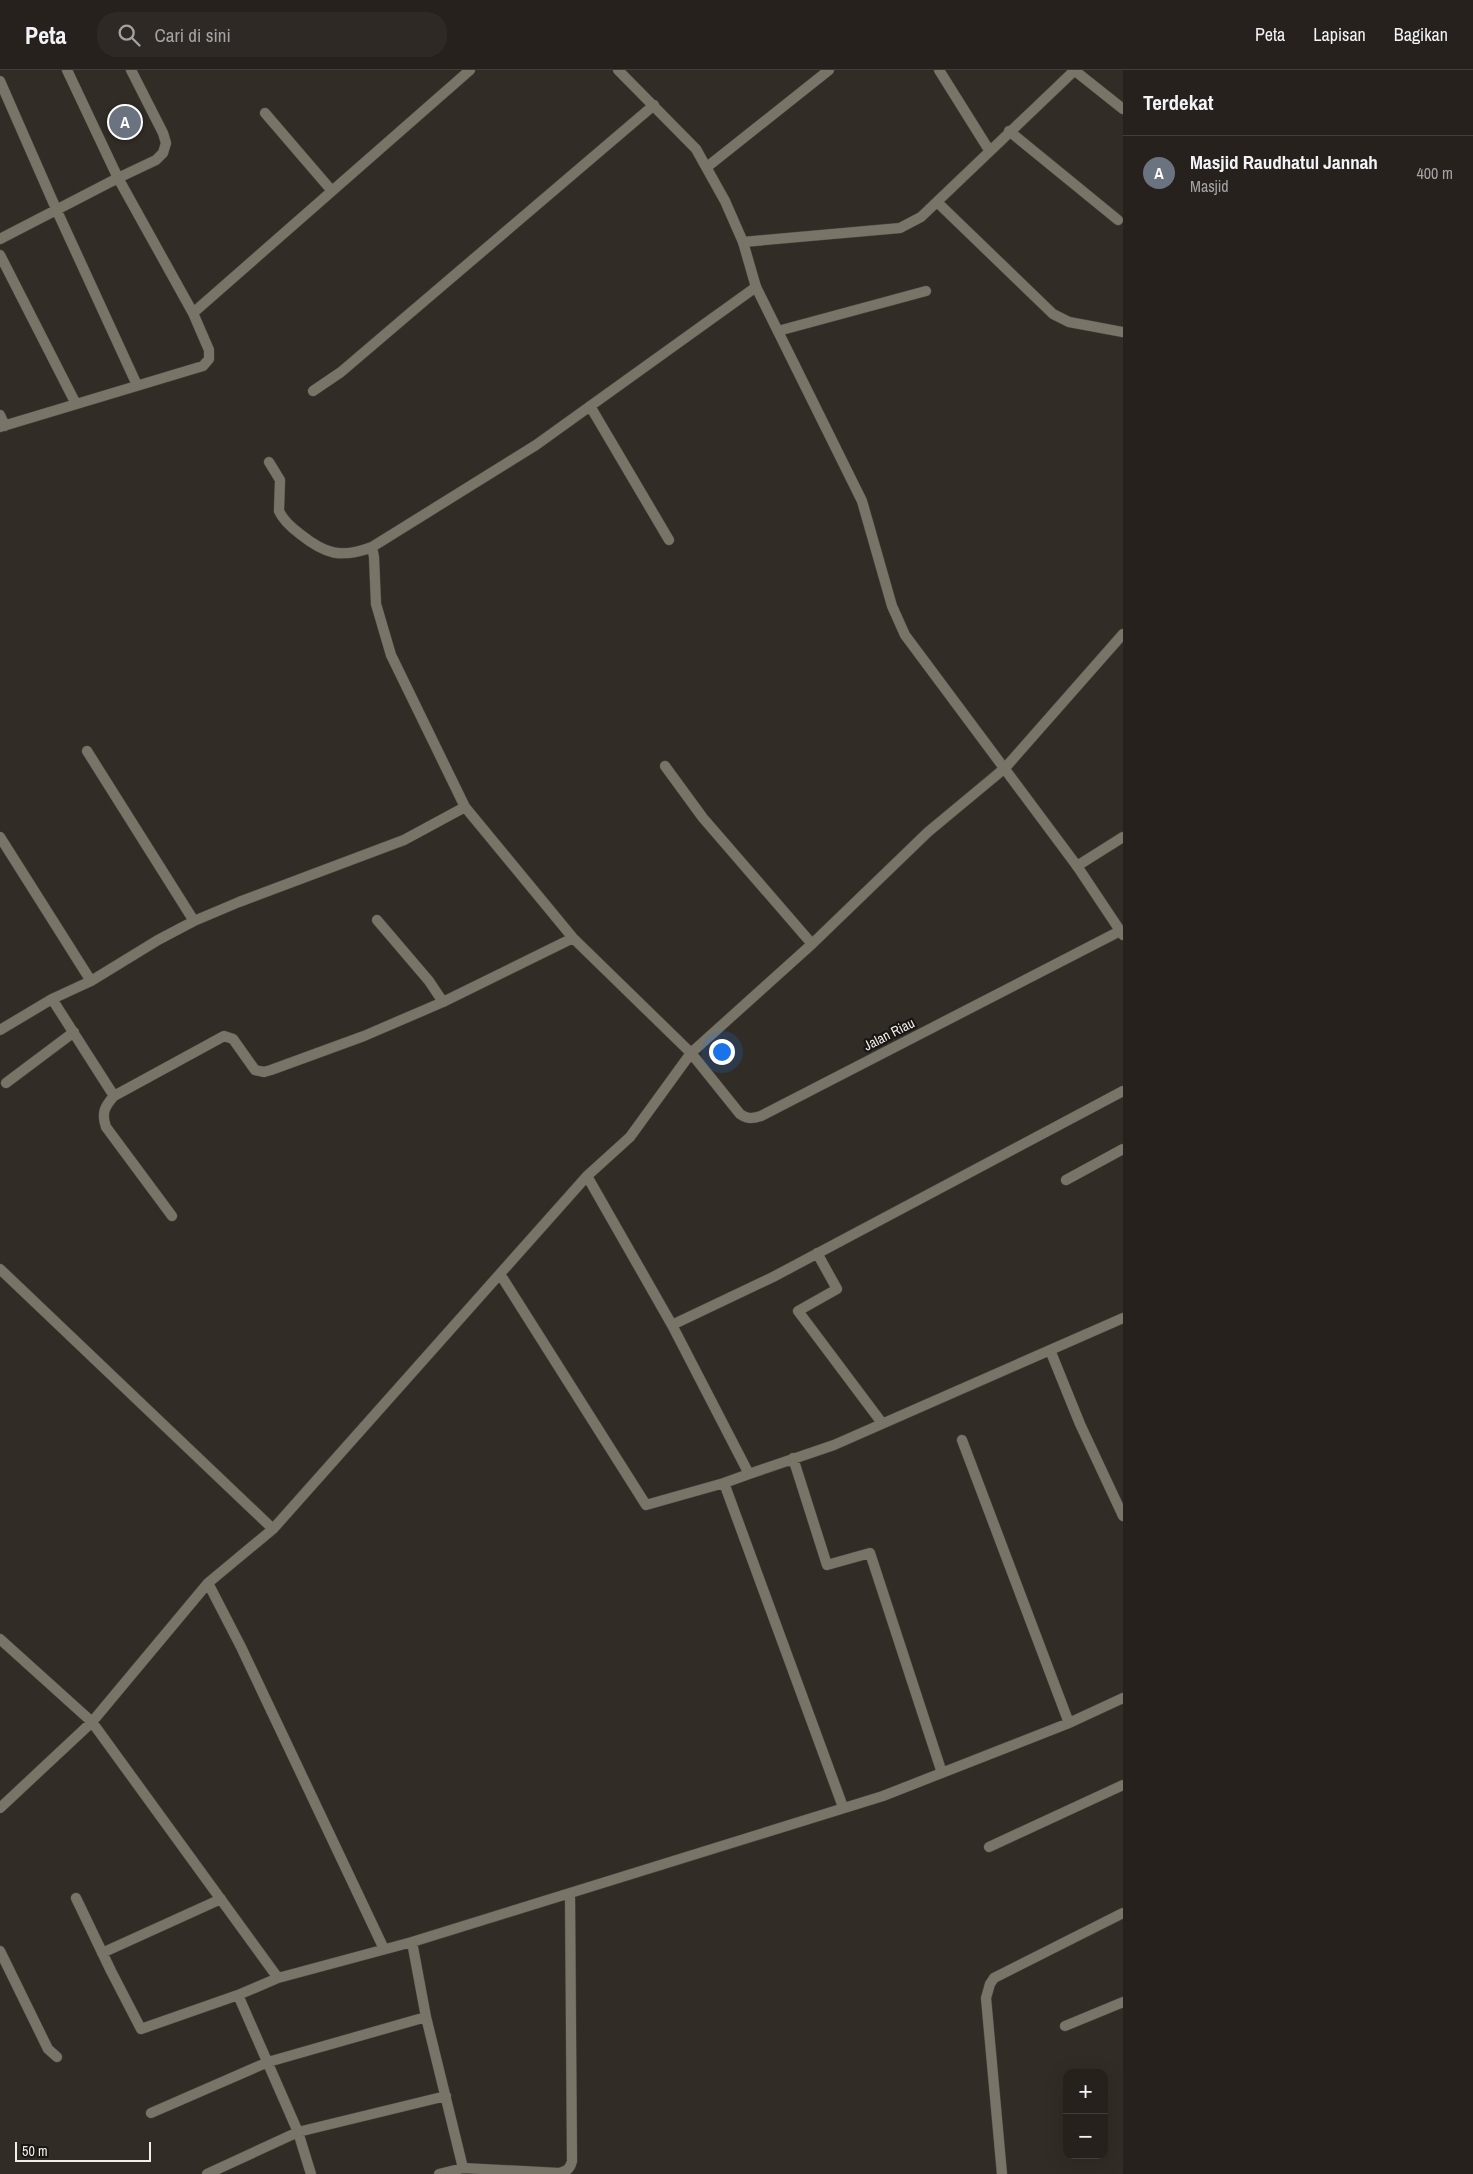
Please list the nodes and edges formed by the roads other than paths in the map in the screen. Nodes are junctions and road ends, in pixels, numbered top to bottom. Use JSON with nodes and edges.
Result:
{"nodes":[{"id":1,"x":67,"y":70,"type":"edge"},
{"id":2,"x":131,"y":70,"type":"edge"},
{"id":3,"x":470,"y":70,"type":"edge"},
{"id":4,"x":618,"y":70,"type":"edge"},
{"id":5,"x":829,"y":70,"type":"edge"},
{"id":6,"x":939,"y":70,"type":"edge"},
{"id":7,"x":1074,"y":70,"type":"edge"},
{"id":8,"x":0,"y":81,"type":"edge"},
{"id":9,"x":654,"y":105,"type":"junction"},
{"id":10,"x":1123,"y":109,"type":"edge"},
{"id":11,"x":264,"y":113,"type":"dead end"},
{"id":12,"x":1009,"y":132,"type":"junction"},
{"id":13,"x":989,"y":150,"type":"junction"},
{"id":14,"x":706,"y":167,"type":"junction"},
{"id":15,"x":118,"y":178,"type":"junction"},
{"id":16,"x":332,"y":192,"type":"junction"},
{"id":17,"x":937,"y":202,"type":"junction"},
{"id":18,"x":57,"y":211,"type":"junction"},
{"id":19,"x":1118,"y":220,"type":"dead end"},
{"id":20,"x":0,"y":239,"type":"edge"},
{"id":21,"x":743,"y":242,"type":"junction"},
{"id":22,"x":0,"y":255,"type":"edge"},
{"id":23,"x":756,"y":287,"type":"junction"},
{"id":24,"x":926,"y":291,"type":"dead end"},
{"id":25,"x":193,"y":313,"type":"junction"},
{"id":26,"x":778,"y":332,"type":"junction"},
{"id":27,"x":1123,"y":332,"type":"edge"},
{"id":28,"x":137,"y":385,"type":"junction"},
{"id":29,"x":313,"y":391,"type":"dead end"},
{"id":30,"x":76,"y":404,"type":"junction"},
{"id":31,"x":590,"y":406,"type":"junction"},
{"id":32,"x":0,"y":415,"type":"edge"},
{"id":33,"x":3,"y":426,"type":"edge"},
{"id":34,"x":269,"y":462,"type":"dead end"},
{"id":35,"x":669,"y":540,"type":"dead end"},
{"id":36,"x":372,"y":547,"type":"junction"},
{"id":37,"x":1123,"y":634,"type":"edge"},
{"id":38,"x":87,"y":751,"type":"dead end"},
{"id":39,"x":666,"y":766,"type":"dead end"},
{"id":40,"x":1005,"y":768,"type":"junction"},
{"id":41,"x":464,"y":807,"type":"junction"},
{"id":42,"x":1123,"y":836,"type":"edge"},
{"id":43,"x":0,"y":837,"type":"edge"},
{"id":44,"x":1077,"y":866,"type":"junction"},
{"id":45,"x":377,"y":920,"type":"dead end"},
{"id":46,"x":194,"y":921,"type":"junction"},
{"id":47,"x":1122,"y":933,"type":"edge"},
{"id":48,"x":573,"y":938,"type":"junction"},
{"id":49,"x":812,"y":944,"type":"junction"},
{"id":50,"x":91,"y":981,"type":"junction"},
{"id":51,"x":52,"y":999,"type":"junction"},
{"id":52,"x":443,"y":1002,"type":"junction"},
{"id":53,"x":0,"y":1030,"type":"edge"},
{"id":54,"x":74,"y":1032,"type":"junction"},
{"id":55,"x":691,"y":1053,"type":"junction"},
{"id":56,"x":6,"y":1083,"type":"dead end"},
{"id":57,"x":1123,"y":1091,"type":"edge"},
{"id":58,"x":114,"y":1096,"type":"junction"},
{"id":59,"x":1123,"y":1150,"type":"edge"},
{"id":60,"x":587,"y":1176,"type":"junction"},
{"id":61,"x":1066,"y":1180,"type":"dead end"},
{"id":62,"x":172,"y":1216,"type":"dead end"},
{"id":63,"x":817,"y":1253,"type":"junction"},
{"id":64,"x":0,"y":1269,"type":"edge"},
{"id":65,"x":500,"y":1274,"type":"junction"},
{"id":66,"x":1123,"y":1318,"type":"edge"},
{"id":67,"x":672,"y":1325,"type":"junction"},
{"id":68,"x":1050,"y":1350,"type":"junction"},
{"id":69,"x":882,"y":1423,"type":"junction"},
{"id":70,"x":962,"y":1440,"type":"dead end"},
{"id":71,"x":793,"y":1458,"type":"junction"},
{"id":72,"x":749,"y":1474,"type":"junction"},
{"id":73,"x":724,"y":1483,"type":"junction"},
{"id":74,"x":1123,"y":1516,"type":"edge"},
{"id":75,"x":273,"y":1529,"type":"junction"},
{"id":76,"x":208,"y":1583,"type":"junction"},
{"id":77,"x":0,"y":1639,"type":"edge"},
{"id":78,"x":1123,"y":1698,"type":"edge"},
{"id":79,"x":92,"y":1722,"type":"junction"},
{"id":80,"x":1068,"y":1723,"type":"junction"},
{"id":81,"x":942,"y":1773,"type":"junction"},
{"id":82,"x":1123,"y":1784,"type":"edge"},
{"id":83,"x":843,"y":1807,"type":"junction"},
{"id":84,"x":0,"y":1808,"type":"edge"},
{"id":85,"x":989,"y":1847,"type":"dead end"},
{"id":86,"x":570,"y":1894,"type":"junction"},
{"id":87,"x":76,"y":1898,"type":"dead end"},
{"id":88,"x":221,"y":1899,"type":"junction"},
{"id":89,"x":1123,"y":1913,"type":"edge"},
{"id":90,"x":412,"y":1942,"type":"junction"},
{"id":91,"x":384,"y":1949,"type":"junction"},
{"id":92,"x":0,"y":1951,"type":"edge"},
{"id":93,"x":102,"y":1953,"type":"junction"},
{"id":94,"x":278,"y":1978,"type":"junction"},
{"id":95,"x":238,"y":1995,"type":"junction"},
{"id":96,"x":1123,"y":2002,"type":"edge"},
{"id":97,"x":426,"y":2017,"type":"junction"},
{"id":98,"x":1065,"y":2026,"type":"dead end"},
{"id":99,"x":57,"y":2057,"type":"dead end"},
{"id":100,"x":268,"y":2062,"type":"junction"},
{"id":101,"x":446,"y":2096,"type":"junction"},
{"id":102,"x":151,"y":2113,"type":"dead end"},
{"id":103,"x":298,"y":2132,"type":"junction"},
{"id":104,"x":463,"y":2168,"type":"junction"},
{"id":105,"x":207,"y":2174,"type":"edge"},
{"id":106,"x":311,"y":2174,"type":"edge"},
{"id":107,"x":439,"y":2174,"type":"edge"},
{"id":108,"x":1002,"y":2174,"type":"edge"}],
"edges":[{"from":1,"to":15,"type":"street"},
{"from":2,"to":15,"type":"street"},
{"from":3,"to":16,"type":"street"},
{"from":4,"to":9,"type":"street"},
{"from":5,"to":14,"type":"street"},
{"from":6,"to":13,"type":"street"},
{"from":7,"to":10,"type":"street"},
{"from":7,"to":12,"type":"street"},
{"from":8,"to":18,"type":"street"},
{"from":9,"to":14,"type":"street"},
{"from":9,"to":29,"type":"street"},
{"from":11,"to":16,"type":"street"},
{"from":12,"to":13,"type":"street"},
{"from":12,"to":19,"type":"street"},
{"from":13,"to":17,"type":"street"},
{"from":14,"to":21,"type":"street"},
{"from":15,"to":18,"type":"street"},
{"from":15,"to":25,"type":"street"},
{"from":16,"to":25,"type":"street"},
{"from":17,"to":21,"type":"street"},
{"from":17,"to":27,"type":"street"},
{"from":18,"to":20,"type":"street"},
{"from":18,"to":28,"type":"street"},
{"from":21,"to":23,"type":"street"},
{"from":22,"to":30,"type":"street"},
{"from":23,"to":26,"type":"street"},
{"from":23,"to":31,"type":"street"},
{"from":24,"to":26,"type":"street"},
{"from":25,"to":28,"type":"street"},
{"from":26,"to":40,"type":"street"},
{"from":28,"to":30,"type":"street"},
{"from":30,"to":33,"type":"street"},
{"from":31,"to":35,"type":"street"},
{"from":31,"to":36,"type":"street"},
{"from":32,"to":33,"type":"street"},
{"from":34,"to":36,"type":"street"},
{"from":36,"to":41,"type":"street","name":"Jalan Riau"},
{"from":37,"to":40,"type":"street"},
{"from":38,"to":46,"type":"street"},
{"from":39,"to":49,"type":"street"},
{"from":40,"to":44,"type":"street"},
{"from":40,"to":49,"type":"street"},
{"from":41,"to":46,"type":"street"},
{"from":41,"to":48,"type":"street","name":"Jalan Riau"},
{"from":42,"to":44,"type":"street"},
{"from":43,"to":50,"type":"street"},
{"from":44,"to":47,"type":"street"},
{"from":45,"to":52,"type":"street"},
{"from":46,"to":50,"type":"street"},
{"from":47,"to":55,"type":"street","name":"Jalan Riau"},
{"from":48,"to":52,"type":"street"},
{"from":48,"to":55,"type":"street","name":"Jalan Riau"},
{"from":49,"to":55,"type":"street"},
{"from":50,"to":51,"type":"street"},
{"from":51,"to":53,"type":"street"},
{"from":51,"to":54,"type":"street"},
{"from":52,"to":58,"type":"street"},
{"from":54,"to":56,"type":"street"},
{"from":54,"to":58,"type":"street"},
{"from":55,"to":60,"type":"street"},
{"from":57,"to":63,"type":"street"},
{"from":58,"to":62,"type":"street"},
{"from":59,"to":61,"type":"street"},
{"from":60,"to":65,"type":"street"},
{"from":60,"to":67,"type":"street"},
{"from":63,"to":67,"type":"street"},
{"from":63,"to":69,"type":"street"},
{"from":64,"to":75,"type":"street"},
{"from":65,"to":73,"type":"street"},
{"from":65,"to":75,"type":"street"},
{"from":66,"to":68,"type":"street"},
{"from":67,"to":72,"type":"street"},
{"from":68,"to":69,"type":"street"},
{"from":68,"to":74,"type":"street"},
{"from":69,"to":71,"type":"street"},
{"from":70,"to":80,"type":"street"},
{"from":71,"to":72,"type":"street"},
{"from":71,"to":81,"type":"street"},
{"from":72,"to":73,"type":"street"},
{"from":73,"to":83,"type":"street"},
{"from":75,"to":76,"type":"street"},
{"from":76,"to":79,"type":"street"},
{"from":76,"to":91,"type":"street"},
{"from":77,"to":79,"type":"street"},
{"from":78,"to":80,"type":"street"},
{"from":79,"to":84,"type":"street"},
{"from":79,"to":88,"type":"street"},
{"from":80,"to":81,"type":"street"},
{"from":81,"to":83,"type":"street"},
{"from":82,"to":85,"type":"street"},
{"from":83,"to":86,"type":"street"},
{"from":86,"to":90,"type":"street"},
{"from":86,"to":104,"type":"street"},
{"from":87,"to":93,"type":"street"},
{"from":88,"to":93,"type":"street"},
{"from":88,"to":94,"type":"street"},
{"from":89,"to":108,"type":"street"},
{"from":90,"to":91,"type":"street"},
{"from":90,"to":97,"type":"street"},
{"from":91,"to":94,"type":"street"},
{"from":92,"to":99,"type":"street"},
{"from":93,"to":95,"type":"street"},
{"from":94,"to":95,"type":"street"},
{"from":95,"to":100,"type":"street"},
{"from":96,"to":98,"type":"street"},
{"from":97,"to":100,"type":"street"},
{"from":97,"to":101,"type":"street"},
{"from":100,"to":102,"type":"street"},
{"from":100,"to":103,"type":"street"},
{"from":101,"to":103,"type":"street"},
{"from":101,"to":104,"type":"street"},
{"from":103,"to":105,"type":"street"},
{"from":103,"to":106,"type":"street"},
{"from":104,"to":107,"type":"street"}]}
